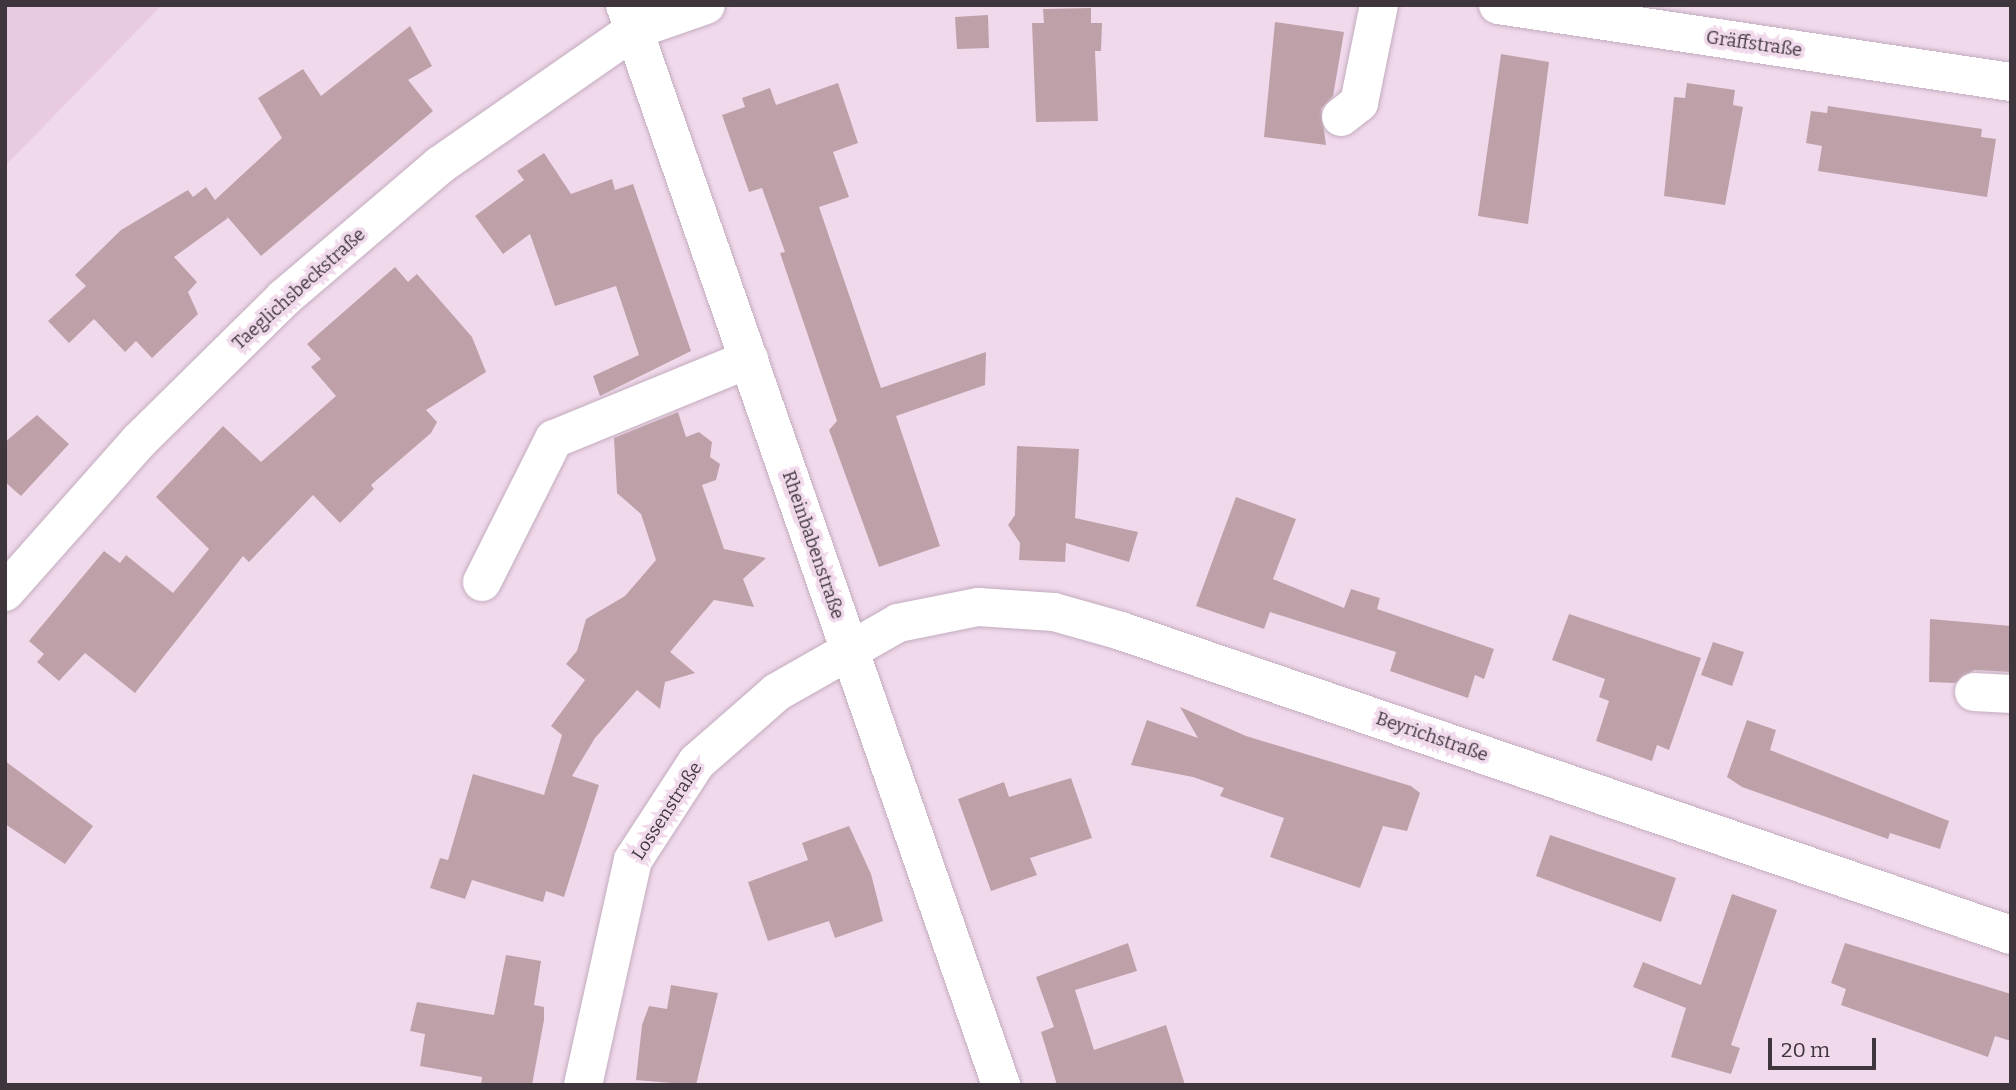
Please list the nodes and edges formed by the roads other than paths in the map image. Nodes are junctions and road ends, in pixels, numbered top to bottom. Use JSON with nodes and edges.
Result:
{"nodes":[{"id":1,"x":706,"y":5,"type":"edge"},
{"id":2,"x":1378,"y":5,"type":"edge"},
{"id":3,"x":1498,"y":5,"type":"edge"},
{"id":4,"x":629,"y":18,"type":"edge"},
{"id":5,"x":2011,"y":82,"type":"edge"},
{"id":6,"x":1341,"y":117,"type":"dead end"},
{"id":7,"x":749,"y":359,"type":"junction"},
{"id":8,"x":482,"y":582,"type":"dead end"},
{"id":9,"x":5,"y":593,"type":"edge"},
{"id":10,"x":850,"y":650,"type":"junction"},
{"id":11,"x":2011,"y":935,"type":"edge"},
{"id":12,"x":583,"y":1085,"type":"edge"},
{"id":13,"x":1001,"y":1085,"type":"edge"}],
"edges":[{"from":1,"to":4,"type":"street"},
{"from":2,"to":6,"type":"street"},
{"from":3,"to":5,"type":"street","name":"Gräffstraße"},
{"from":4,"to":7,"type":"street","name":"Rheinbabenstraße"},
{"from":4,"to":9,"type":"street","name":"Taeglichsbeckstraße"},
{"from":7,"to":8,"type":"street"},
{"from":7,"to":10,"type":"street","name":"Rheinbabenstraße"},
{"from":10,"to":11,"type":"street","name":"Beyrichstraße"},
{"from":10,"to":12,"type":"street","name":"Lossenstraße"},
{"from":10,"to":13,"type":"street","name":"Rheinbabenstraße"}]}
